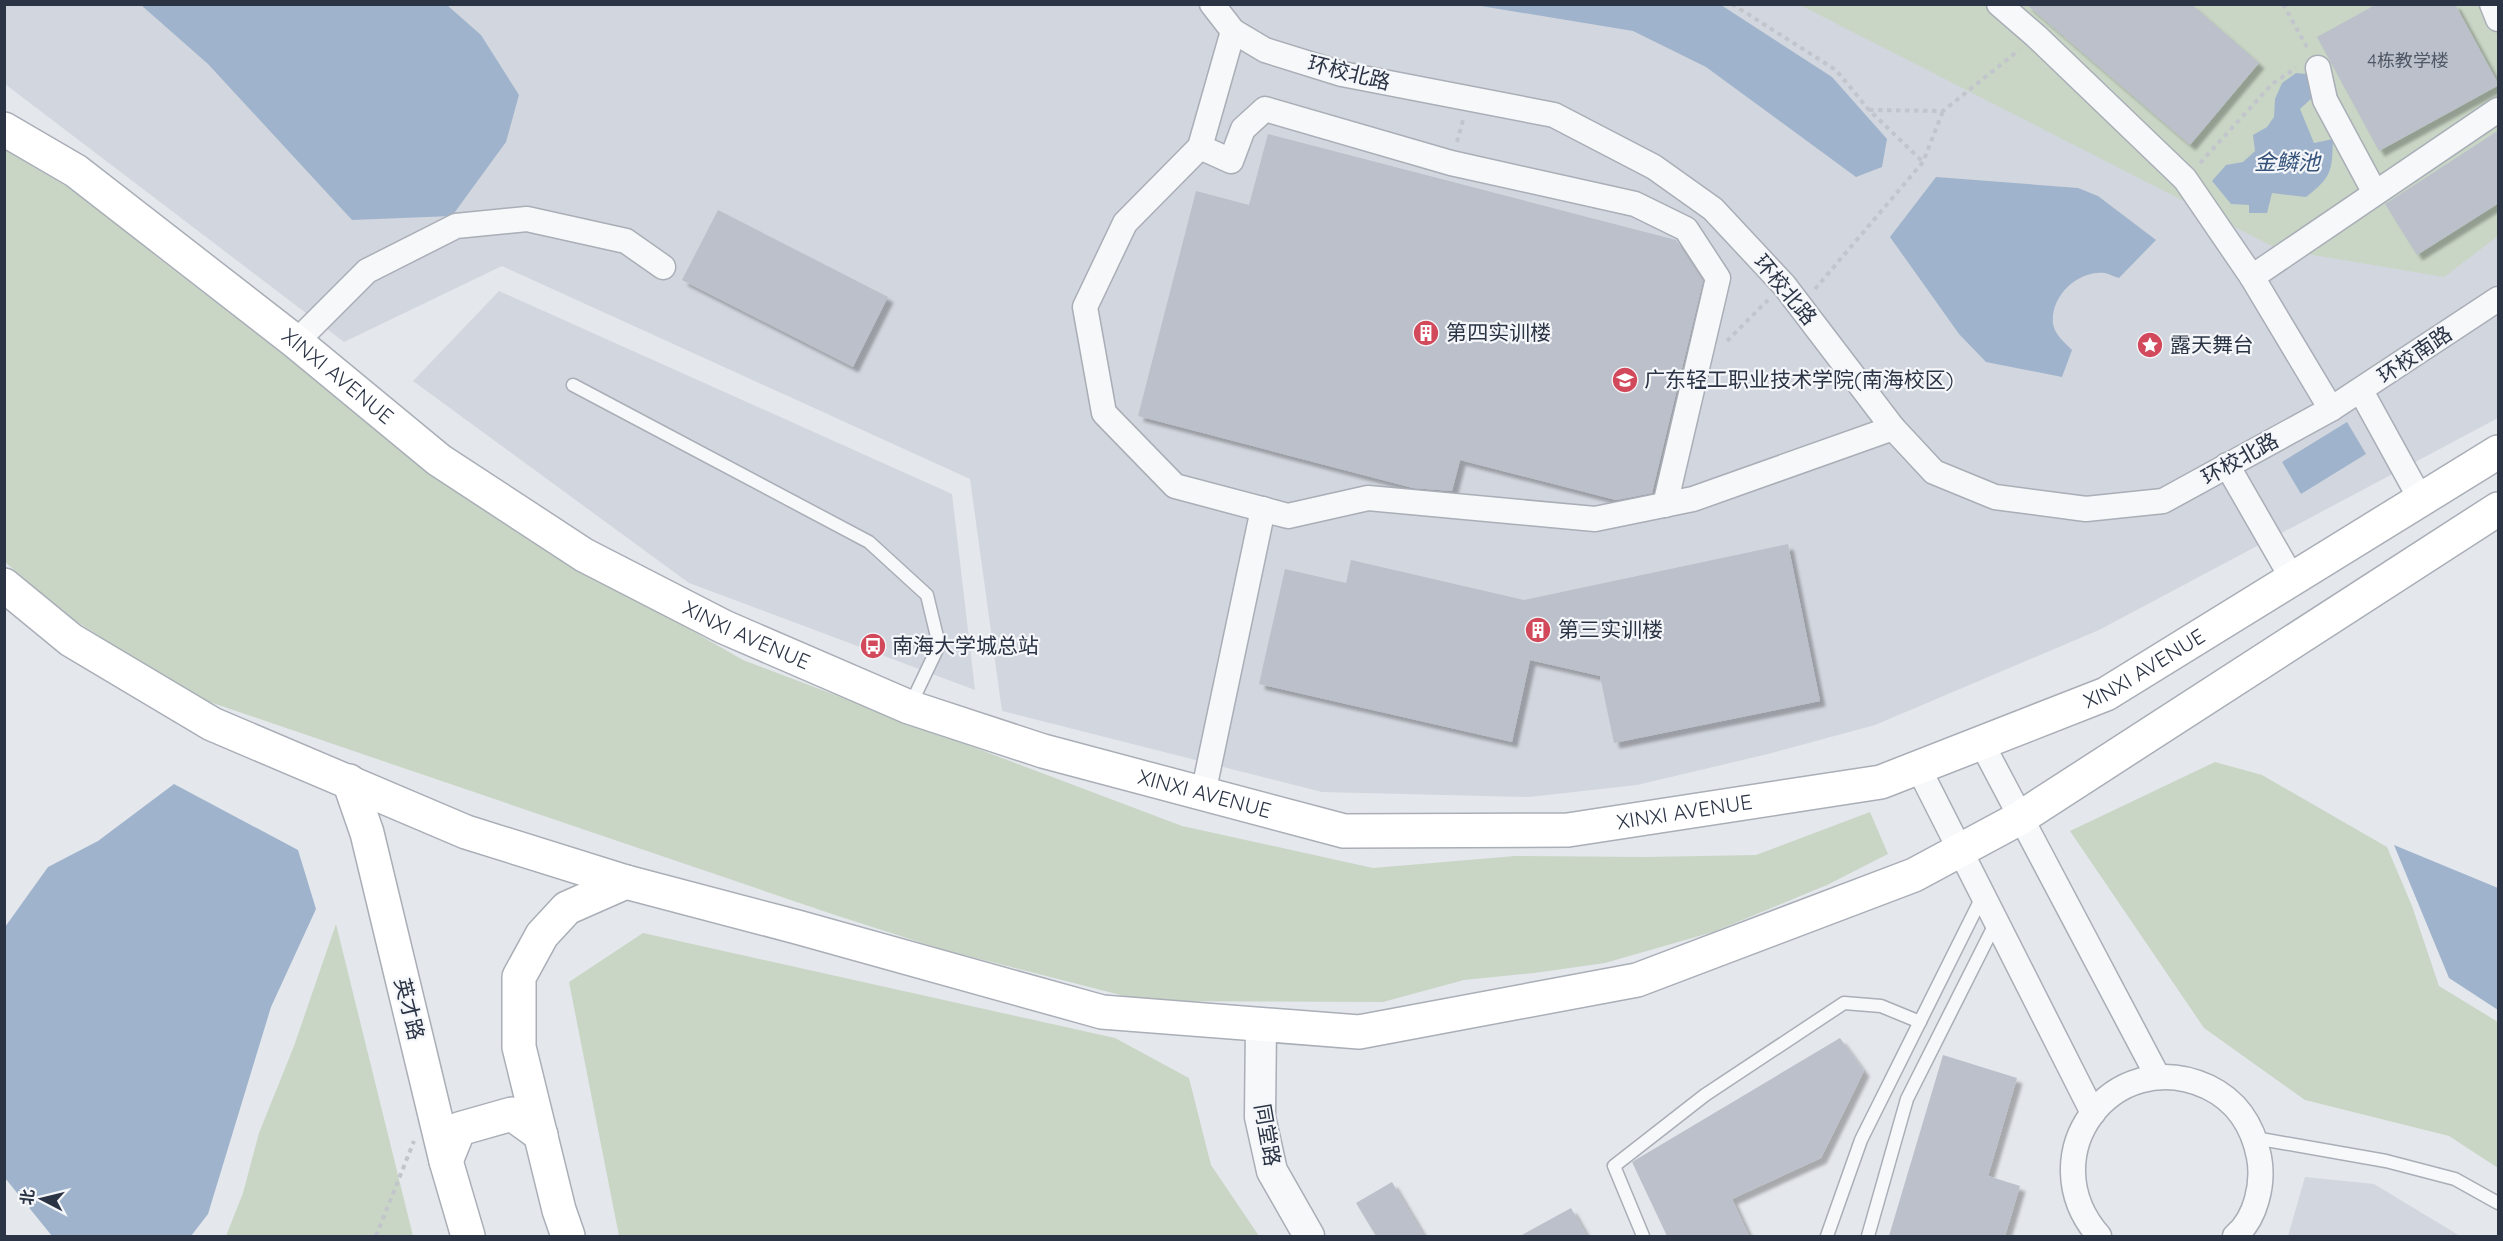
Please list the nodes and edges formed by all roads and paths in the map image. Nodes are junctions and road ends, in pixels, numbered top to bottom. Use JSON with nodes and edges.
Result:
{"nodes":[{"id":1,"x":1212,"y":4,"type":"edge"},
{"id":2,"x":1732,"y":4,"type":"edge"},
{"id":3,"x":1999,"y":4,"type":"edge"},
{"id":4,"x":2283,"y":4,"type":"edge"},
{"id":5,"x":2492,"y":4,"type":"edge"},
{"id":6,"x":2499,"y":19,"type":"edge"},
{"id":7,"x":1233,"y":31,"type":"junction"},
{"id":8,"x":2036,"y":36,"type":"junction"},
{"id":9,"x":2318,"y":68,"type":"junction"},
{"id":10,"x":1468,"y":100,"type":"junction"},
{"id":11,"x":1869,"y":110,"type":"junction"},
{"id":12,"x":2499,"y":110,"type":"edge"},
{"id":13,"x":1942,"y":111,"type":"junction"},
{"id":14,"x":4,"y":129,"type":"edge"},
{"id":15,"x":1200,"y":147,"type":"junction"},
{"id":16,"x":1923,"y":162,"type":"junction"},
{"id":17,"x":1451,"y":163,"type":"junction"},
{"id":18,"x":2185,"y":179,"type":"junction"},
{"id":19,"x":2375,"y":193,"type":"junction"},
{"id":20,"x":663,"y":267,"type":"dead end"},
{"id":21,"x":2252,"y":277,"type":"junction"},
{"id":22,"x":1784,"y":285,"type":"junction"},
{"id":23,"x":2499,"y":299,"type":"edge"},
{"id":24,"x":1801,"y":306,"type":"junction"},
{"id":25,"x":296,"y":342,"type":"junction"},
{"id":26,"x":1696,"y":372,"type":"junction"},
{"id":27,"x":573,"y":385,"type":"dead end"},
{"id":28,"x":2361,"y":391,"type":"junction"},
{"id":29,"x":2331,"y":409,"type":"junction"},
{"id":30,"x":1893,"y":428,"type":"junction"},
{"id":31,"x":2499,"y":452,"type":"edge"},
{"id":32,"x":2227,"y":465,"type":"junction"},
{"id":33,"x":2421,"y":500,"type":"junction"},
{"id":34,"x":1665,"y":505,"type":"junction"},
{"id":35,"x":1263,"y":509,"type":"junction"},
{"id":36,"x":2499,"y":509,"type":"edge"},
{"id":37,"x":2292,"y":578,"type":"junction"},
{"id":38,"x":4,"y":585,"type":"edge"},
{"id":39,"x":909,"y":707,"type":"junction"},
{"id":40,"x":1981,"y":742,"type":"junction"},
{"id":41,"x":1918,"y":767,"type":"junction"},
{"id":42,"x":349,"y":781,"type":"junction"},
{"id":43,"x":1203,"y":794,"type":"junction"},
{"id":44,"x":2020,"y":818,"type":"junction"},
{"id":45,"x":1961,"y":850,"type":"junction"},
{"id":46,"x":626,"y":882,"type":"junction"},
{"id":47,"x":1983,"y":894,"type":"junction"},
{"id":48,"x":1997,"y":921,"type":"junction"},
{"id":49,"x":1920,"y":1022,"type":"junction"},
{"id":50,"x":1261,"y":1024,"type":"junction"},
{"id":51,"x":2158,"y":1077,"type":"junction"},
{"id":52,"x":430,"y":1098,"type":"junction"},
{"id":53,"x":2093,"y":1113,"type":"junction"},
{"id":54,"x":541,"y":1136,"type":"junction"},
{"id":55,"x":2255,"y":1138,"type":"junction"},
{"id":56,"x":446,"y":1161,"type":"junction"},
{"id":57,"x":2499,"y":1203,"type":"edge"},
{"id":58,"x":376,"y":1236,"type":"edge"},
{"id":59,"x":468,"y":1236,"type":"edge"},
{"id":60,"x":568,"y":1236,"type":"edge"},
{"id":61,"x":1309,"y":1236,"type":"edge"},
{"id":62,"x":1643,"y":1236,"type":"edge"},
{"id":63,"x":1827,"y":1236,"type":"edge"},
{"id":64,"x":1868,"y":1236,"type":"edge"},
{"id":65,"x":2099,"y":1236,"type":"edge"},
{"id":66,"x":2235,"y":1236,"type":"edge"}],
"edges":[{"from":1,"to":7,"type":"street","name":"环校北路"},
{"from":2,"to":11,"type":"path"},
{"from":3,"to":8,"type":"street"},
{"from":4,"to":9,"type":"path"},
{"from":5,"to":6,"type":"street"},
{"from":7,"to":10,"type":"street","name":"环校北路"},
{"from":7,"to":15,"type":"street"},
{"from":8,"to":13,"type":"path"},
{"from":8,"to":18,"type":"street"},
{"from":9,"to":18,"type":"path"},
{"from":9,"to":19,"type":"street"},
{"from":10,"to":17,"type":"path"},
{"from":10,"to":22,"type":"street","name":"环校北路"},
{"from":11,"to":13,"type":"path"},
{"from":11,"to":16,"type":"path"},
{"from":12,"to":19,"type":"street"},
{"from":13,"to":16,"type":"path"},
{"from":14,"to":25,"type":"main road","name":"XINXI AVENUE"},
{"from":15,"to":17,"type":"street"},
{"from":15,"to":35,"type":"street"},
{"from":16,"to":24,"type":"path"},
{"from":17,"to":26,"type":"street"},
{"from":18,"to":21,"type":"street"},
{"from":19,"to":21,"type":"street"},
{"from":20,"to":25,"type":"street"},
{"from":21,"to":29,"type":"street"},
{"from":22,"to":24,"type":"street","name":"环校北路"},
{"from":22,"to":26,"type":"path"},
{"from":23,"to":28,"type":"street","name":"环校南路"},
{"from":24,"to":30,"type":"street","name":"环校北路"},
{"from":25,"to":39,"type":"main road","name":"XINXI AVENUE"},
{"from":26,"to":34,"type":"street"},
{"from":27,"to":39,"type":"lane"},
{"from":28,"to":29,"type":"street","name":"环校南路"},
{"from":28,"to":33,"type":"street"},
{"from":29,"to":32,"type":"street","name":"环校北路"},
{"from":30,"to":32,"type":"street","name":"环校北路"},
{"from":30,"to":34,"type":"street"},
{"from":31,"to":33,"type":"main road","name":"XINXI AVENUE"},
{"from":32,"to":37,"type":"street"},
{"from":33,"to":37,"type":"main road","name":"XINXI AVENUE"},
{"from":34,"to":35,"type":"street"},
{"from":35,"to":43,"type":"street"},
{"from":36,"to":44,"type":"main road"},
{"from":37,"to":40,"type":"main road","name":"XINXI AVENUE"},
{"from":38,"to":42,"type":"main road"},
{"from":39,"to":43,"type":"main road","name":"XINXI AVENUE"},
{"from":40,"to":41,"type":"main road","name":"XINXI AVENUE"},
{"from":40,"to":44,"type":"street"},
{"from":41,"to":43,"type":"main road","name":"XINXI AVENUE"},
{"from":41,"to":45,"type":"street"},
{"from":42,"to":46,"type":"main road"},
{"from":42,"to":52,"type":"main road","name":"英才路"},
{"from":44,"to":45,"type":"main road"},
{"from":44,"to":51,"type":"street"},
{"from":45,"to":47,"type":"street"},
{"from":45,"to":50,"type":"main road"},
{"from":46,"to":50,"type":"main road"},
{"from":46,"to":54,"type":"main road"},
{"from":47,"to":48,"type":"street"},
{"from":47,"to":49,"type":"lane"},
{"from":48,"to":53,"type":"street"},
{"from":48,"to":64,"type":"lane"},
{"from":49,"to":62,"type":"lane"},
{"from":49,"to":63,"type":"lane"},
{"from":50,"to":61,"type":"street","name":"同堂路"},
{"from":51,"to":53,"type":"street"},
{"from":51,"to":55,"type":"street"},
{"from":52,"to":56,"type":"main road","name":"英才路"},
{"from":52,"to":58,"type":"path"},
{"from":53,"to":65,"type":"street"},
{"from":54,"to":56,"type":"main road"},
{"from":54,"to":60,"type":"main road"},
{"from":55,"to":57,"type":"lane"},
{"from":55,"to":66,"type":"street"},
{"from":56,"to":59,"type":"main road","name":"英才路"}]}
